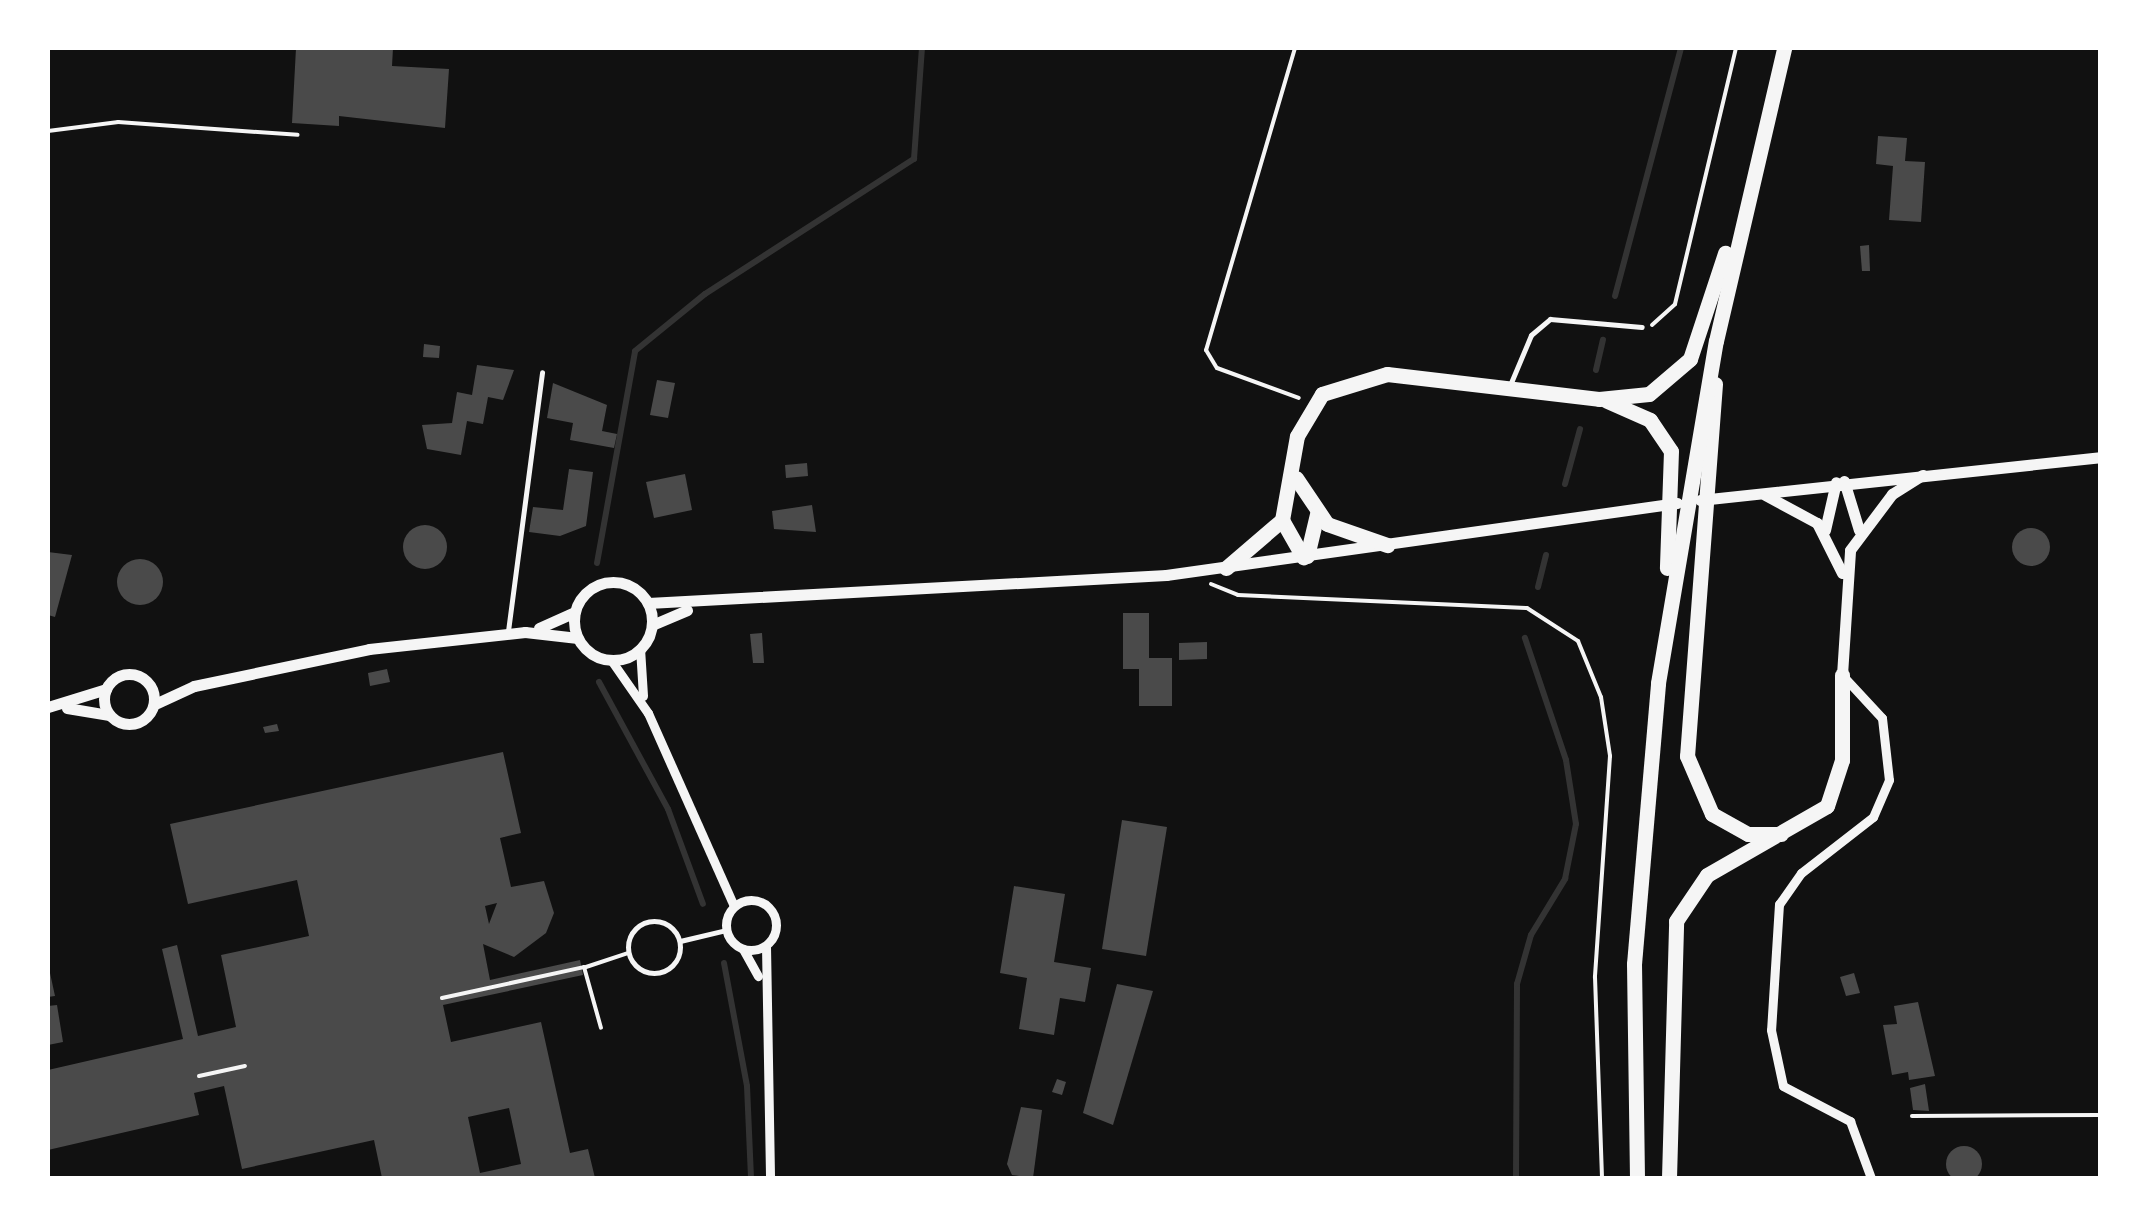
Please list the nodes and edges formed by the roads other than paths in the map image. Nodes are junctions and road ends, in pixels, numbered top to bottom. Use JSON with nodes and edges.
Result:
{"nodes":[{"id":1,"x":1784,"y":48,"type":"edge"},
{"id":2,"x":1749,"y":180,"type":"junction"},
{"id":3,"x":1642,"y":327,"type":"road end"},
{"id":4,"x":1716,"y":341,"type":"junction"},
{"id":5,"x":542,"y":372,"type":"dead end"},
{"id":6,"x":1508,"y":388,"type":"junction"},
{"id":7,"x":1599,"y":399,"type":"junction"},
{"id":8,"x":2100,"y":457,"type":"edge"},
{"id":9,"x":1294,"y":469,"type":"junction"},
{"id":10,"x":1931,"y":471,"type":"junction"},
{"id":11,"x":1840,"y":481,"type":"junction"},
{"id":12,"x":1756,"y":492,"type":"junction"},
{"id":13,"x":1316,"y":514,"type":"junction"},
{"id":14,"x":1282,"y":520,"type":"junction"},
{"id":15,"x":1859,"y":530,"type":"junction"},
{"id":16,"x":1825,"y":532,"type":"junction"},
{"id":17,"x":1387,"y":545,"type":"junction"},
{"id":18,"x":1305,"y":557,"type":"junction"},
{"id":19,"x":1226,"y":568,"type":"junction"},
{"id":20,"x":1843,"y":575,"type":"junction"},
{"id":21,"x":648,"y":604,"type":"junction"},
{"id":22,"x":706,"y":605,"type":"junction"},
{"id":23,"x":575,"y":612,"type":"junction"},
{"id":24,"x":652,"y":626,"type":"junction"},
{"id":25,"x":525,"y":632,"type":"junction"},
{"id":26,"x":507,"y":634,"type":"junction"},
{"id":27,"x":578,"y":638,"type":"junction"},
{"id":28,"x":640,"y":648,"type":"junction"},
{"id":29,"x":1663,"y":649,"type":"junction"},
{"id":30,"x":611,"y":660,"type":"junction"},
{"id":31,"x":1842,"y":675,"type":"junction"},
{"id":32,"x":152,"y":686,"type":"junction"},
{"id":33,"x":194,"y":686,"type":"junction"},
{"id":34,"x":106,"y":689,"type":"junction"},
{"id":35,"x":155,"y":704,"type":"junction"},
{"id":36,"x":50,"y":707,"type":"edge"},
{"id":37,"x":648,"y":713,"type":"junction"},
{"id":38,"x":109,"y":715,"type":"junction"},
{"id":39,"x":1808,"y":824,"type":"junction"},
{"id":40,"x":729,"y":878,"type":"junction"},
{"id":41,"x":752,"y":899,"type":"junction"},
{"id":42,"x":734,"y":906,"type":"junction"},
{"id":43,"x":726,"y":930,"type":"junction"},
{"id":44,"x":680,"y":941,"type":"junction"},
{"id":45,"x":766,"y":946,"type":"junction"},
{"id":46,"x":743,"y":949,"type":"junction"},
{"id":47,"x":760,"y":984,"type":"junction"},
{"id":48,"x":770,"y":1178,"type":"edge"},
{"id":49,"x":1637,"y":1178,"type":"edge"},
{"id":50,"x":1669,"y":1178,"type":"edge"},
{"id":51,"x":1871,"y":1178,"type":"edge"}],
"edges":[{"from":1,"to":2,"type":"highway"},
{"from":2,"to":4,"type":"highway"},
{"from":2,"to":7,"type":"highway"},
{"from":3,"to":6,"type":"lane"},
{"from":4,"to":29,"type":"highway"},
{"from":4,"to":39,"type":"highway"},
{"from":5,"to":26,"type":"lane"},
{"from":6,"to":7,"type":"highway"},
{"from":6,"to":9,"type":"highway"},
{"from":7,"to":29,"type":"highway"},
{"from":8,"to":10,"type":"street"},
{"from":9,"to":13,"type":"highway"},
{"from":9,"to":14,"type":"highway"},
{"from":10,"to":11,"type":"street"},
{"from":10,"to":15,"type":"street"},
{"from":11,"to":12,"type":"street"},
{"from":11,"to":15,"type":"street"},
{"from":11,"to":16,"type":"street"},
{"from":12,"to":16,"type":"street"},
{"from":12,"to":17,"type":"street"},
{"from":13,"to":17,"type":"highway"},
{"from":13,"to":18,"type":"highway"},
{"from":14,"to":18,"type":"highway"},
{"from":14,"to":19,"type":"highway"},
{"from":15,"to":20,"type":"street"},
{"from":16,"to":20,"type":"street"},
{"from":17,"to":18,"type":"street"},
{"from":18,"to":19,"type":"street"},
{"from":19,"to":22,"type":"street"},
{"from":20,"to":31,"type":"street"},
{"from":21,"to":22,"type":"street"},
{"from":21,"to":23,"type":"street"},
{"from":21,"to":24,"type":"street"},
{"from":22,"to":24,"type":"street"},
{"from":23,"to":25,"type":"street"},
{"from":23,"to":27,"type":"street"},
{"from":24,"to":28,"type":"street"},
{"from":25,"to":26,"type":"street"},
{"from":25,"to":27,"type":"street"},
{"from":26,"to":33,"type":"street"},
{"from":27,"to":30,"type":"street"},
{"from":28,"to":30,"type":"street"},
{"from":28,"to":37,"type":"street"},
{"from":29,"to":49,"type":"highway"},
{"from":30,"to":37,"type":"street"},
{"from":31,"to":39,"type":"highway"},
{"from":31,"to":51,"type":"street"},
{"from":32,"to":33,"type":"street"},
{"from":32,"to":34,"type":"street"},
{"from":32,"to":35,"type":"street"},
{"from":33,"to":35,"type":"street"},
{"from":34,"to":36,"type":"street"},
{"from":34,"to":38,"type":"street"},
{"from":35,"to":38,"type":"street"},
{"from":36,"to":38,"type":"street"},
{"from":37,"to":40,"type":"street"},
{"from":39,"to":50,"type":"highway"},
{"from":40,"to":41,"type":"street"},
{"from":40,"to":42,"type":"street"},
{"from":41,"to":42,"type":"street"},
{"from":41,"to":45,"type":"street"},
{"from":42,"to":43,"type":"street"},
{"from":43,"to":44,"type":"lane"},
{"from":43,"to":46,"type":"street"},
{"from":44,"to":44,"type":"lane"},
{"from":45,"to":46,"type":"street"},
{"from":45,"to":47,"type":"street"},
{"from":46,"to":47,"type":"street"},
{"from":47,"to":48,"type":"street"}]}
